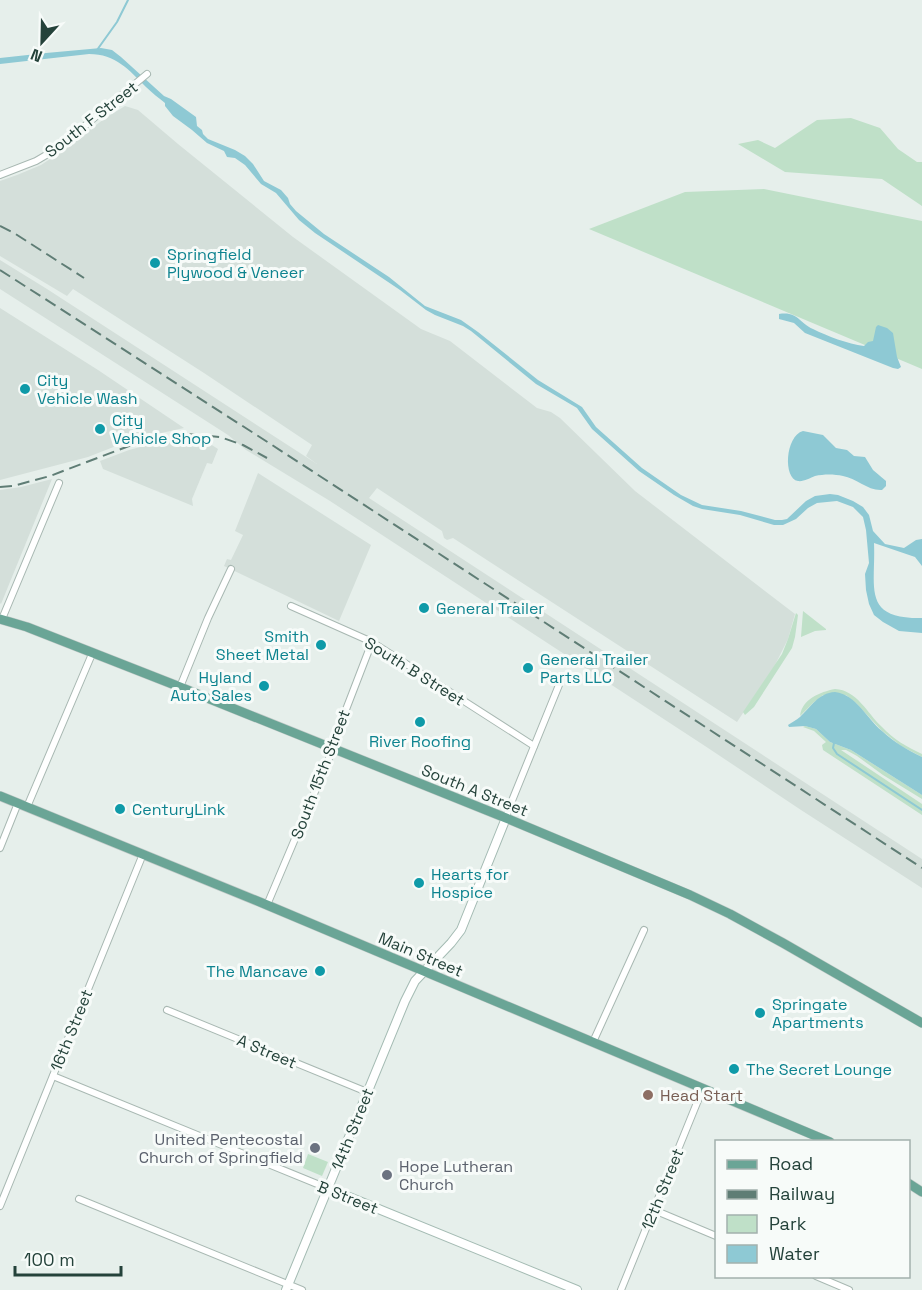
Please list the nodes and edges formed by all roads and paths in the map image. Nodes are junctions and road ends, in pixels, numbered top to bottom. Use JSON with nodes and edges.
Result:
{"nodes":[{"id":1,"x":147,"y":74,"type":"dead end"},
{"id":2,"x":0,"y":176,"type":"edge"},
{"id":3,"x":59,"y":483,"type":"dead end"},
{"id":4,"x":231,"y":569,"type":"dead end"},
{"id":5,"x":291,"y":606,"type":"dead end"},
{"id":6,"x":1,"y":619,"type":"edge"},
{"id":7,"x":372,"y":642,"type":"junction"},
{"id":8,"x":92,"y":654,"type":"junction"},
{"id":9,"x":559,"y":685,"type":"dead end"},
{"id":10,"x":180,"y":687,"type":"junction"},
{"id":11,"x":534,"y":746,"type":"junction"},
{"id":12,"x":333,"y":749,"type":"junction"},
{"id":13,"x":0,"y":796,"type":"edge"},
{"id":14,"x":23,"y":805,"type":"junction"},
{"id":15,"x":506,"y":818,"type":"junction"},
{"id":16,"x":0,"y":848,"type":"edge"},
{"id":17,"x":143,"y":854,"type":"junction"},
{"id":18,"x":267,"y":905,"type":"junction"},
{"id":19,"x":644,"y":930,"type":"dead end"},
{"id":20,"x":424,"y":971,"type":"junction"},
{"id":21,"x":167,"y":1010,"type":"dead end"},
{"id":22,"x":922,"y":1023,"type":"edge"},
{"id":23,"x":593,"y":1042,"type":"junction"},
{"id":24,"x":52,"y":1076,"type":"junction"},
{"id":25,"x":703,"y":1088,"type":"junction"},
{"id":26,"x":367,"y":1092,"type":"junction"},
{"id":27,"x":825,"y":1140,"type":"edge"},
{"id":28,"x":327,"y":1188,"type":"junction"},
{"id":29,"x":79,"y":1199,"type":"dead end"},
{"id":30,"x":0,"y":1206,"type":"edge"},
{"id":31,"x":654,"y":1210,"type":"junction"},
{"id":32,"x":715,"y":1235,"type":"edge"},
{"id":33,"x":821,"y":1278,"type":"edge"},
{"id":34,"x":287,"y":1287,"type":"edge"},
{"id":35,"x":302,"y":1290,"type":"edge"},
{"id":36,"x":577,"y":1290,"type":"edge"},
{"id":37,"x":621,"y":1290,"type":"edge"},
{"id":38,"x":849,"y":1290,"type":"edge"}],
"edges":[{"from":1,"to":2,"type":"street","name":"South F Street"},
{"from":3,"to":6,"type":"street"},
{"from":4,"to":10,"type":"street"},
{"from":5,"to":7,"type":"street","name":"South B Street"},
{"from":6,"to":8,"type":"main road","name":"South A Street"},
{"from":7,"to":11,"type":"street","name":"South B Street"},
{"from":7,"to":12,"type":"street","name":"South 15th Street"},
{"from":8,"to":10,"type":"main road","name":"South A Street"},
{"from":8,"to":14,"type":"street"},
{"from":9,"to":11,"type":"street"},
{"from":10,"to":12,"type":"main road","name":"South A Street"},
{"from":11,"to":15,"type":"street"},
{"from":12,"to":15,"type":"main road","name":"South A Street"},
{"from":12,"to":18,"type":"street","name":"South 15th Street"},
{"from":13,"to":14,"type":"main road","name":"Main Street"},
{"from":14,"to":16,"type":"street"},
{"from":14,"to":17,"type":"main road","name":"Main Street"},
{"from":15,"to":20,"type":"main road","name":"14th Street"},
{"from":15,"to":22,"type":"main road","name":"South A Street"},
{"from":17,"to":18,"type":"main road","name":"Main Street"},
{"from":17,"to":24,"type":"street","name":"16th Street"},
{"from":18,"to":20,"type":"main road","name":"Main Street"},
{"from":19,"to":23,"type":"street"},
{"from":20,"to":23,"type":"main road","name":"Main Street"},
{"from":20,"to":26,"type":"main road","name":"14th Street"},
{"from":21,"to":26,"type":"street","name":"A Street"},
{"from":23,"to":25,"type":"main road","name":"Main Street"},
{"from":24,"to":28,"type":"street","name":"B Street"},
{"from":24,"to":30,"type":"street","name":"16th Street"},
{"from":25,"to":27,"type":"main road","name":"Main Street"},
{"from":25,"to":31,"type":"street","name":"12th Street"},
{"from":26,"to":28,"type":"main road","name":"14th Street"},
{"from":28,"to":34,"type":"main road","name":"14th Street"},
{"from":28,"to":36,"type":"main road","name":"B Street"},
{"from":29,"to":34,"type":"street"},
{"from":31,"to":32,"type":"street"},
{"from":31,"to":37,"type":"street","name":"12th Street"},
{"from":33,"to":38,"type":"street"},
{"from":34,"to":35,"type":"street"}]}
